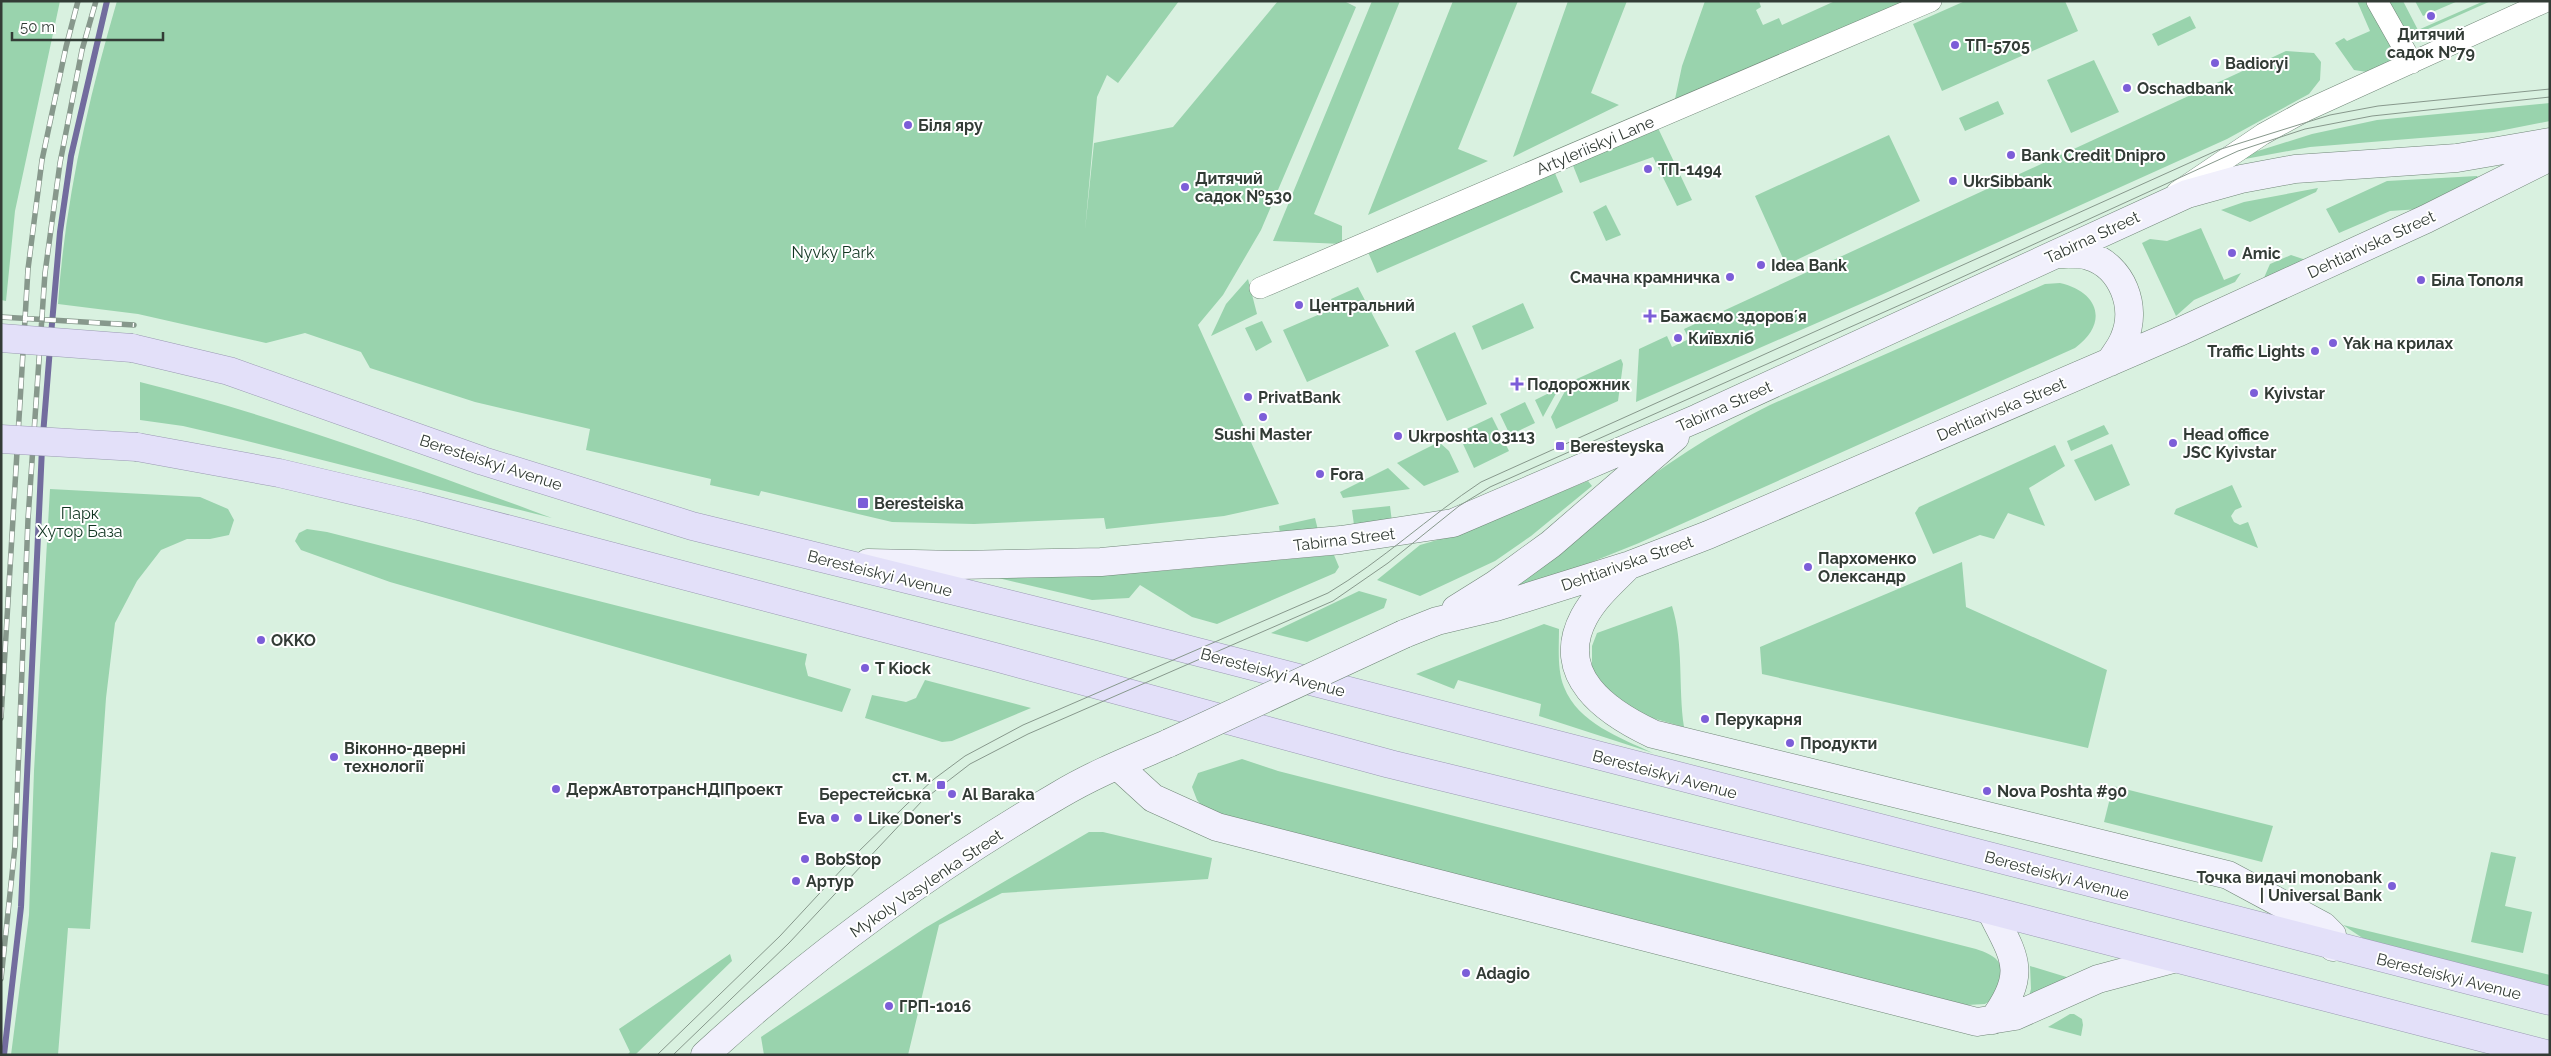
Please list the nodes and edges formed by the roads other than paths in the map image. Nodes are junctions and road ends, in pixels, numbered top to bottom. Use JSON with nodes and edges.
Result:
{"nodes":[{"id":1,"x":1930,"y":1,"type":"edge"},
{"id":2,"x":2377,"y":1,"type":"edge"},
{"id":3,"x":2547,"y":1,"type":"edge"},
{"id":4,"x":2412,"y":63,"type":"junction"},
{"id":5,"x":2550,"y":142,"type":"edge"},
{"id":6,"x":2550,"y":157,"type":"edge"},
{"id":7,"x":2152,"y":209,"type":"junction"},
{"id":8,"x":2058,"y":254,"type":"junction"},
{"id":9,"x":1260,"y":288,"type":"dead end"},
{"id":10,"x":1,"y":338,"type":"edge"},
{"id":11,"x":2110,"y":362,"type":"junction"},
{"id":12,"x":1698,"y":418,"type":"junction"},
{"id":13,"x":1,"y":439,"type":"edge"},
{"id":14,"x":831,"y":561,"type":"junction"},
{"id":15,"x":1630,"y":565,"type":"junction"},
{"id":16,"x":1437,"y":620,"type":"junction"},
{"id":17,"x":1169,"y":743,"type":"joint"},
{"id":18,"x":1118,"y":766,"type":"junction"},
{"id":19,"x":1991,"y":911,"type":"junction"},
{"id":20,"x":2333,"y":947,"type":"junction"},
{"id":21,"x":2173,"y":959,"type":"junction"},
{"id":22,"x":2550,"y":1001,"type":"edge"},
{"id":23,"x":1993,"y":1020,"type":"junction"},
{"id":24,"x":2550,"y":1054,"type":"edge"},
{"id":25,"x":705,"y":1055,"type":"edge"}],
"edges":[{"from":1,"to":9,"type":"street","name":"Artyleriiskyi Lane"},
{"from":2,"to":4,"type":"street"},
{"from":3,"to":4,"type":"street","name":"Tabirna Street"},
{"from":4,"to":7,"type":"street","name":"Tabirna Street"},
{"from":5,"to":7,"type":"main road"},
{"from":6,"to":11,"type":"main road","name":"Dehtiarivska Street"},
{"from":7,"to":8,"type":"main road","name":"Tabirna Street"},
{"from":8,"to":11,"type":"main road"},
{"from":8,"to":12,"type":"main road","name":"Tabirna Street"},
{"from":10,"to":14,"type":"main road","name":"Beresteiskyi Avenue","bridge":true},
{"from":11,"to":15,"type":"main road","name":"Dehtiarivska Street"},
{"from":12,"to":14,"type":"main road","name":"Tabirna Street"},
{"from":12,"to":16,"type":"main road","name":"Dehtiarivska Street"},
{"from":13,"to":19,"type":"main road","bridge":true},
{"from":14,"to":20,"type":"main road","name":"Beresteiskyi Avenue"},
{"from":15,"to":16,"type":"main road","name":"Dehtiarivska Street"},
{"from":15,"to":20,"type":"main road"},
{"from":16,"to":17,"type":"main road","name":"Dehtiarivska Street","bridge":true},
{"from":17,"to":18,"type":"main road","name":"Mykoly Vasylenka Street"},
{"from":18,"to":23,"type":"main road"},
{"from":18,"to":25,"type":"main road","name":"Mykoly Vasylenka Street"},
{"from":19,"to":21,"type":"main road"},
{"from":19,"to":23,"type":"main road"},
{"from":20,"to":22,"type":"main road","name":"Beresteiskyi Avenue"},
{"from":21,"to":23,"type":"main road"},
{"from":21,"to":24,"type":"main road"}]}
